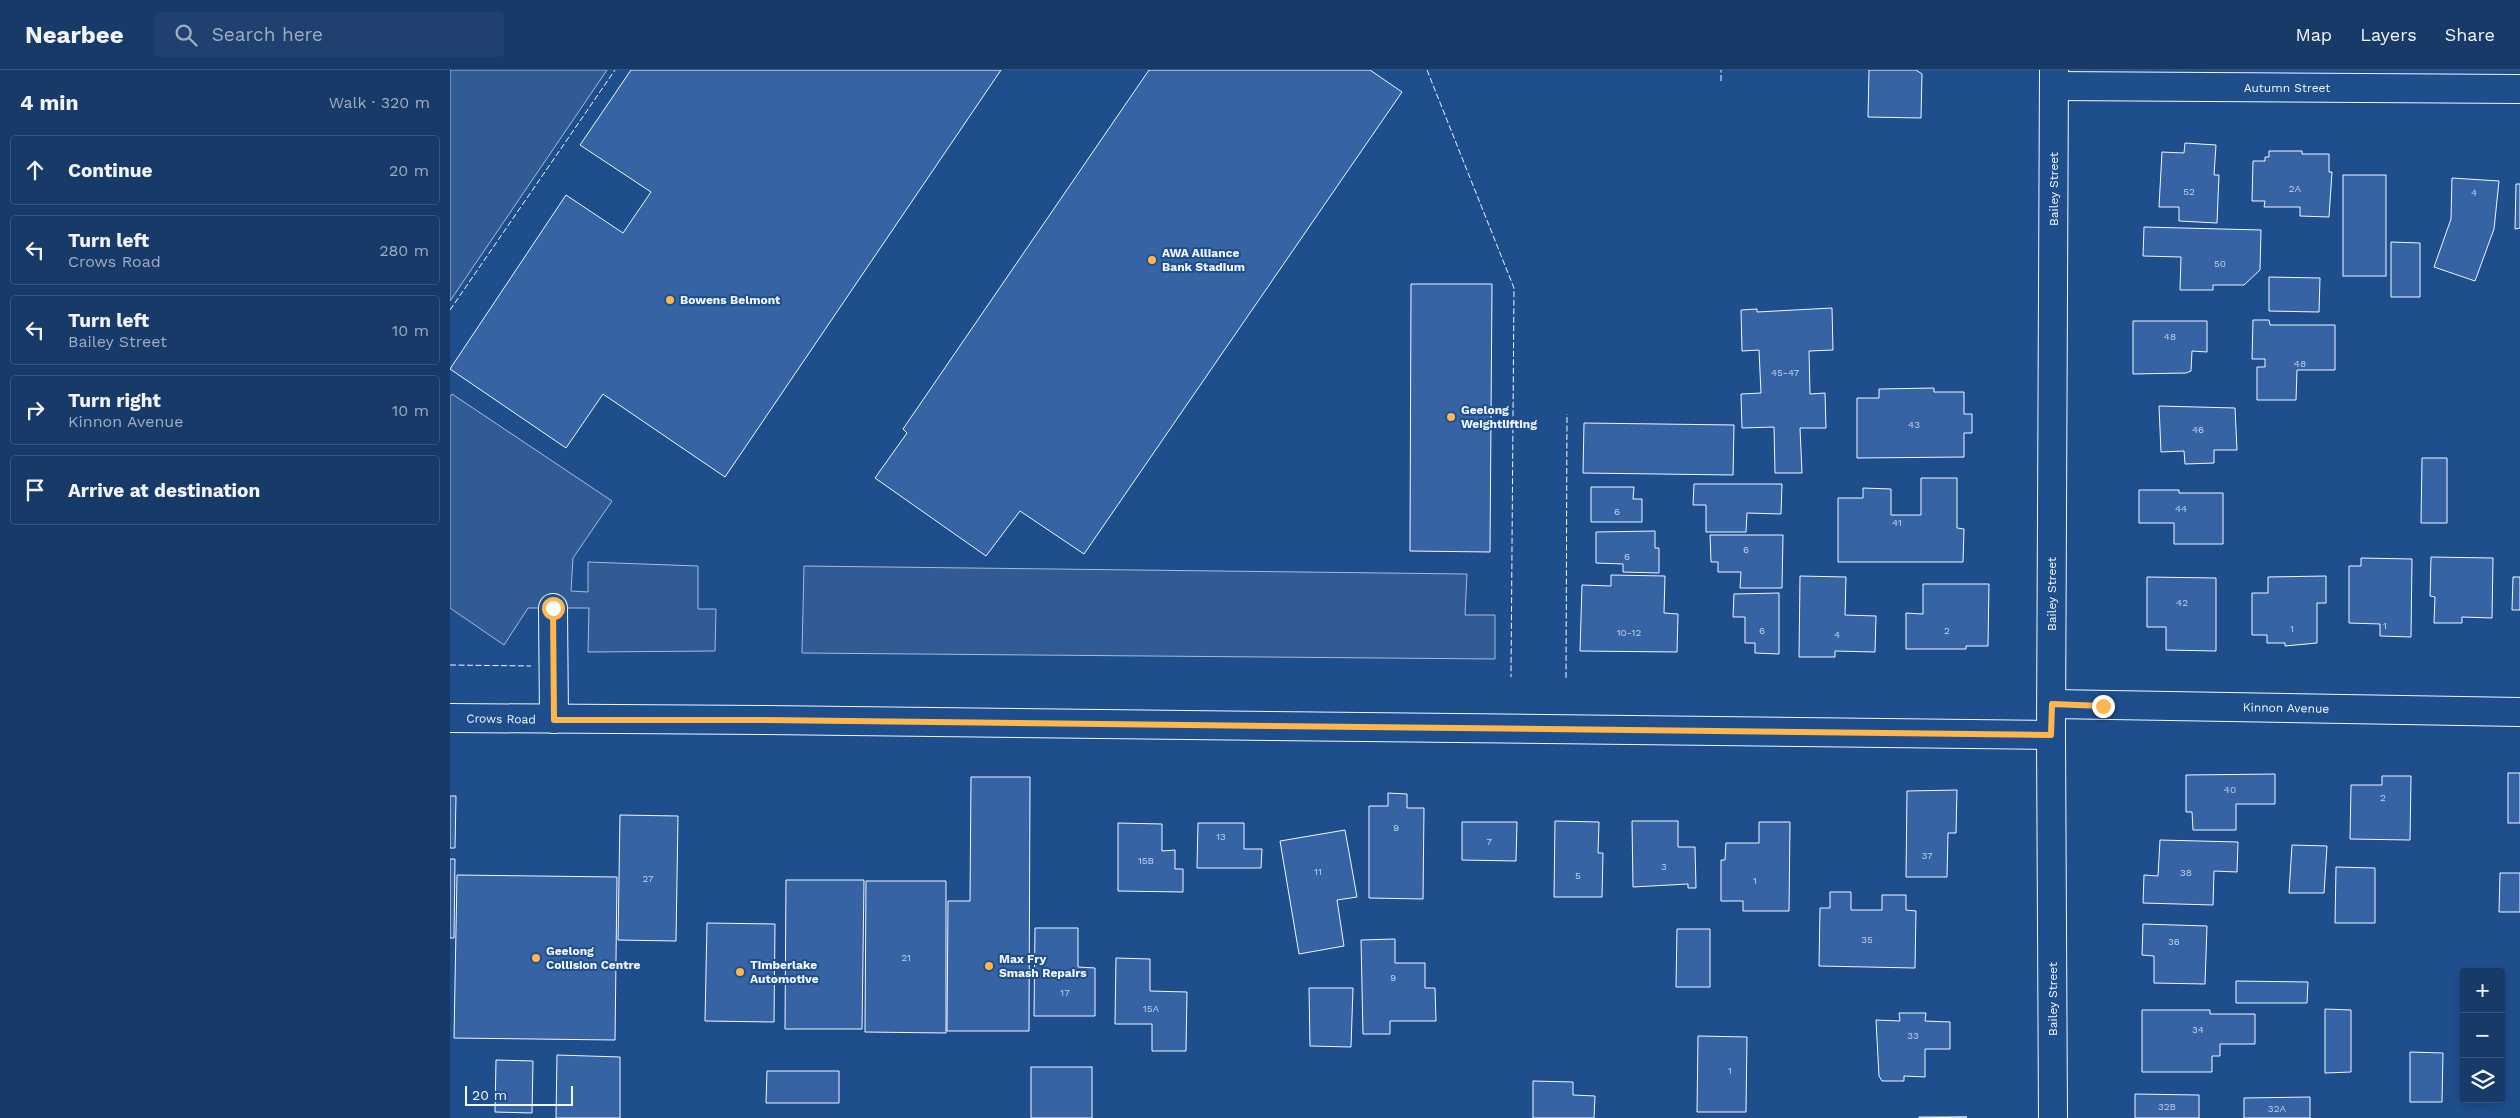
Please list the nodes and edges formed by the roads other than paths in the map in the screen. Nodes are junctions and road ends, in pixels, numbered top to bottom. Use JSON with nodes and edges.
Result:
{"nodes":[{"id":1,"x":2054,"y":78,"type":"edge"},
{"id":2,"x":2520,"y":89,"type":"edge"},
{"id":3,"x":553,"y":608,"type":"dead end"},
{"id":4,"x":2052,"y":704,"type":"junction"},
{"id":5,"x":2520,"y":712,"type":"edge"},
{"id":6,"x":450,"y":718,"type":"edge"},
{"id":7,"x":554,"y":720,"type":"junction"},
{"id":8,"x":2051,"y":735,"type":"junction"},
{"id":9,"x":2053,"y":1118,"type":"edge"}],
"edges":[{"from":1,"to":2,"type":"street","name":"Autumn Street"},
{"from":1,"to":4,"type":"street","name":"Bailey Street"},
{"from":3,"to":7,"type":"street"},
{"from":4,"to":5,"type":"street","name":"Kinnon Avenue"},
{"from":4,"to":8,"type":"street","name":"Bailey Street"},
{"from":6,"to":7,"type":"street","name":"Crows Road"},
{"from":7,"to":8,"type":"street","name":"Crows Road"},
{"from":8,"to":9,"type":"street","name":"Bailey Street"}]}
